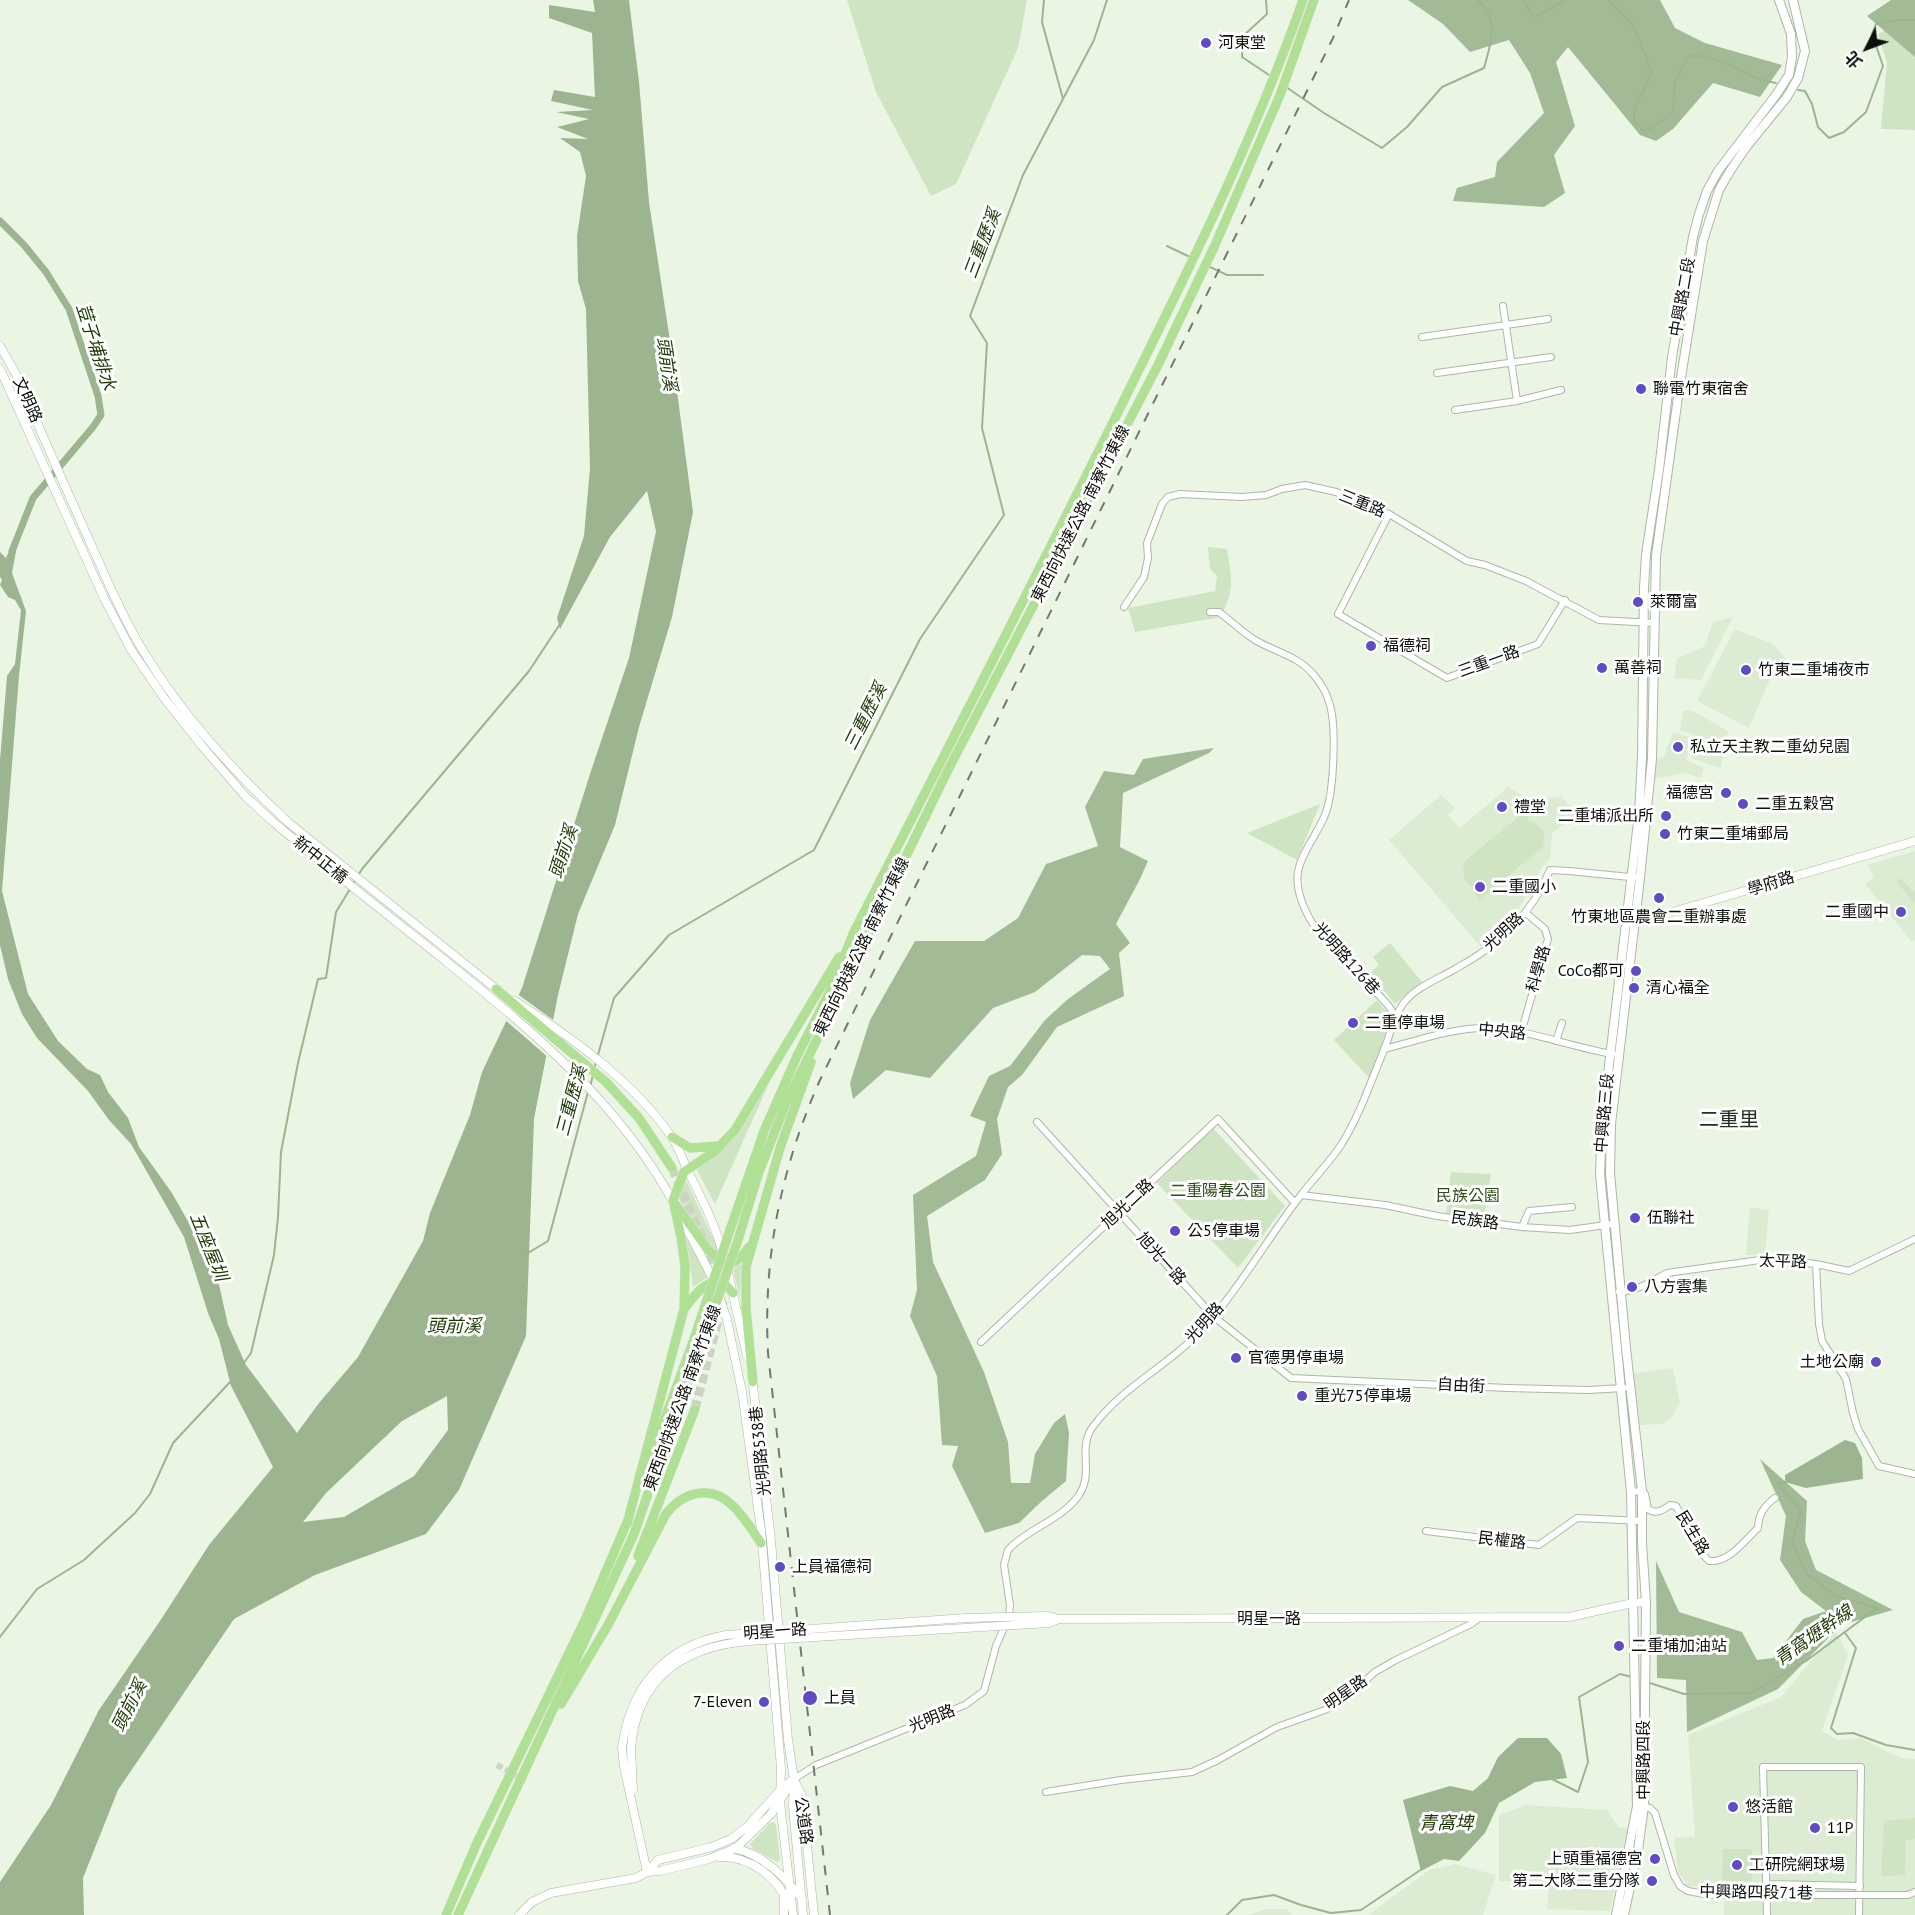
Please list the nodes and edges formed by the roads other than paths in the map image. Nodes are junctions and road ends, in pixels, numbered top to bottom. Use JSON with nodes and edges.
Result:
{"nodes":[{"id":1,"x":1303,"y":0,"type":"edge"},
{"id":2,"x":1314,"y":0,"type":"edge"},
{"id":3,"x":1779,"y":0,"type":"edge"},
{"id":4,"x":1793,"y":0,"type":"edge"},
{"id":5,"x":1503,"y":306,"type":"dead end"},
{"id":6,"x":1548,"y":319,"type":"dead end"},
{"id":7,"x":1506,"y":325,"type":"junction"},
{"id":8,"x":1422,"y":337,"type":"dead end"},
{"id":9,"x":0,"y":346,"type":"edge"},
{"id":10,"x":1551,"y":357,"type":"dead end"},
{"id":11,"x":1511,"y":362,"type":"junction"},
{"id":12,"x":0,"y":369,"type":"edge"},
{"id":13,"x":1437,"y":373,"type":"dead end"},
{"id":14,"x":1561,"y":390,"type":"dead end"},
{"id":15,"x":1517,"y":401,"type":"junction"},
{"id":16,"x":1455,"y":410,"type":"dead end"},
{"id":17,"x":51,"y":455,"type":"joint"},
{"id":18,"x":43,"y":461,"type":"joint"},
{"id":19,"x":1389,"y":514,"type":"junction"},
{"id":20,"x":1565,"y":600,"type":"junction"},
{"id":21,"x":1124,"y":607,"type":"dead end"},
{"id":22,"x":1210,"y":612,"type":"dead end"},
{"id":23,"x":1644,"y":623,"type":"junction"},
{"id":24,"x":1654,"y":623,"type":"junction"},
{"id":25,"x":1915,"y":841,"type":"edge"},
{"id":26,"x":1630,"y":876,"type":"junction"},
{"id":27,"x":1640,"y":878,"type":"junction"},
{"id":28,"x":1526,"y":913,"type":"junction"},
{"id":29,"x":1630,"y":922,"type":"junction"},
{"id":30,"x":854,"y":932,"type":"junction"},
{"id":31,"x":496,"y":989,"type":"junction"},
{"id":32,"x":1395,"y":1016,"type":"junction"},
{"id":33,"x":1562,"y":1023,"type":"dead end"},
{"id":34,"x":824,"y":1029,"type":"junction"},
{"id":35,"x":1521,"y":1033,"type":"junction"},
{"id":36,"x":1556,"y":1041,"type":"junction"},
{"id":37,"x":1384,"y":1049,"type":"junction"},
{"id":38,"x":1610,"y":1054,"type":"junction"},
{"id":39,"x":1619,"y":1055,"type":"junction"},
{"id":40,"x":1037,"y":1122,"type":"dead end"},
{"id":41,"x":672,"y":1137,"type":"junction"},
{"id":42,"x":720,"y":1146,"type":"junction"},
{"id":43,"x":672,"y":1168,"type":"tunnel mouth"},
{"id":44,"x":688,"y":1170,"type":"junction"},
{"id":45,"x":1301,"y":1195,"type":"junction"},
{"id":46,"x":673,"y":1200,"type":"junction"},
{"id":47,"x":1295,"y":1203,"type":"junction"},
{"id":48,"x":1572,"y":1207,"type":"dead end"},
{"id":49,"x":1118,"y":1212,"type":"junction"},
{"id":50,"x":1609,"y":1224,"type":"junction"},
{"id":51,"x":1522,"y":1227,"type":"junction"},
{"id":52,"x":754,"y":1239,"type":"junction"},
{"id":53,"x":1915,"y":1239,"type":"edge"},
{"id":54,"x":1816,"y":1264,"type":"junction"},
{"id":55,"x":726,"y":1265,"type":"junction"},
{"id":56,"x":714,"y":1281,"type":"junction"},
{"id":57,"x":1617,"y":1292,"type":"junction"},
{"id":58,"x":733,"y":1293,"type":"junction"},
{"id":59,"x":684,"y":1309,"type":"junction"},
{"id":60,"x":1212,"y":1316,"type":"junction"},
{"id":61,"x":697,"y":1342,"type":"junction"},
{"id":62,"x":981,"y":1342,"type":"dead end"},
{"id":63,"x":1291,"y":1378,"type":"joint"},
{"id":64,"x":753,"y":1382,"type":"junction"},
{"id":65,"x":1626,"y":1388,"type":"junction"},
{"id":66,"x":695,"y":1409,"type":"tunnel mouth"},
{"id":67,"x":1915,"y":1474,"type":"edge"},
{"id":68,"x":1642,"y":1491,"type":"junction"},
{"id":69,"x":1630,"y":1492,"type":"junction"},
{"id":70,"x":1775,"y":1498,"type":"dead end"},
{"id":71,"x":1632,"y":1521,"type":"junction"},
{"id":72,"x":1642,"y":1521,"type":"junction"},
{"id":73,"x":627,"y":1524,"type":"junction"},
{"id":74,"x":1426,"y":1531,"type":"dead end"},
{"id":75,"x":761,"y":1543,"type":"junction"},
{"id":76,"x":626,"y":1589,"type":"junction"},
{"id":77,"x":1646,"y":1602,"type":"junction"},
{"id":78,"x":1633,"y":1603,"type":"junction"},
{"id":79,"x":1479,"y":1618,"type":"junction"},
{"id":80,"x":541,"y":1736,"type":"junction"},
{"id":81,"x":794,"y":1779,"type":"junction"},
{"id":82,"x":1046,"y":1792,"type":"dead end"},
{"id":83,"x":780,"y":1795,"type":"junction"},
{"id":84,"x":1641,"y":1806,"type":"junction"},
{"id":85,"x":712,"y":1847,"type":"junction"},
{"id":86,"x":736,"y":1848,"type":"junction"},
{"id":87,"x":709,"y":1858,"type":"junction"},
{"id":88,"x":646,"y":1872,"type":"junction"},
{"id":89,"x":789,"y":1882,"type":"junction"},
{"id":90,"x":1767,"y":1884,"type":"junction"},
{"id":91,"x":1860,"y":1886,"type":"junction"},
{"id":92,"x":1915,"y":1892,"type":"edge"},
{"id":93,"x":784,"y":1893,"type":"junction"},
{"id":94,"x":1767,"y":1894,"type":"junction"},
{"id":95,"x":803,"y":1900,"type":"junction"},
{"id":96,"x":446,"y":1915,"type":"edge"},
{"id":97,"x":458,"y":1915,"type":"edge"},
{"id":98,"x":519,"y":1915,"type":"edge"},
{"id":99,"x":784,"y":1915,"type":"edge"},
{"id":100,"x":793,"y":1915,"type":"edge"},
{"id":101,"x":803,"y":1915,"type":"edge"},
{"id":102,"x":814,"y":1915,"type":"edge"},
{"id":103,"x":1616,"y":1915,"type":"edge"},
{"id":104,"x":1624,"y":1915,"type":"edge"},
{"id":105,"x":1767,"y":1915,"type":"edge"},
{"id":106,"x":1859,"y":1915,"type":"edge"}],
"edges":[{"from":1,"to":30,"type":"highway","name":"東西向快速公路 南寮竹東線"},
{"from":2,"to":34,"type":"highway","name":"東西向快速公路 南寮竹東線"},
{"from":3,"to":23,"type":"main road","name":"中興路二段"},
{"from":4,"to":24,"type":"main road","name":"中興路二段"},
{"from":5,"to":7,"type":"street"},
{"from":6,"to":7,"type":"street"},
{"from":7,"to":8,"type":"street"},
{"from":7,"to":11,"type":"street"},
{"from":9,"to":17,"type":"street","name":"文明路"},
{"from":10,"to":11,"type":"street"},
{"from":11,"to":13,"type":"street"},
{"from":11,"to":15,"type":"street"},
{"from":12,"to":18,"type":"street","name":"文明路"},
{"from":14,"to":15,"type":"street"},
{"from":15,"to":16,"type":"street"},
{"from":17,"to":31,"type":"street","name":"新中正橋"},
{"from":18,"to":46,"type":"street","name":"新中正橋"},
{"from":19,"to":20,"type":"street","name":"三重路"},
{"from":19,"to":20,"type":"street","name":"三重一路"},
{"from":19,"to":21,"type":"street","name":"三重路"},
{"from":20,"to":23,"type":"street","name":"三重路"},
{"from":22,"to":32,"type":"street","name":"光明路126巷"},
{"from":23,"to":24,"type":"street","name":"三重路"},
{"from":23,"to":26,"type":"main road","name":"中興路三段"},
{"from":24,"to":27,"type":"main road","name":"中興路三段"},
{"from":25,"to":29,"type":"street","name":"學府路"},
{"from":26,"to":27,"type":"street","name":"光明路"},
{"from":26,"to":28,"type":"street","name":"光明路"},
{"from":26,"to":29,"type":"main road","name":"中興路三段"},
{"from":27,"to":29,"type":"main road","name":"中興路三段"},
{"from":28,"to":32,"type":"street","name":"光明路"},
{"from":28,"to":35,"type":"street","name":"科學路"},
{"from":29,"to":38,"type":"main road","name":"中興路三段"},
{"from":29,"to":39,"type":"main road","name":"中興路三段"},
{"from":30,"to":42,"type":"highway"},
{"from":30,"to":61,"type":"highway","name":"東西向快速公路 南寮竹東線","bridge":true},
{"from":31,"to":41,"type":"street","name":"新中正橋"},
{"from":31,"to":43,"type":"highway"},
{"from":32,"to":37,"type":"street","name":"光明路"},
{"from":33,"to":36,"type":"street"},
{"from":34,"to":52,"type":"highway"},
{"from":34,"to":61,"type":"highway","name":"東西向快速公路 南寮竹東線","bridge":true},
{"from":35,"to":36,"type":"street","name":"中央路"},
{"from":35,"to":37,"type":"street","name":"中央路"},
{"from":36,"to":38,"type":"street","name":"中央路"},
{"from":37,"to":45,"type":"street","name":"光明路"},
{"from":38,"to":39,"type":"street","name":"中央路"},
{"from":38,"to":50,"type":"main road","name":"中興路三段"},
{"from":39,"to":50,"type":"main road","name":"中興路三段"},
{"from":40,"to":49,"type":"street","name":"旭光一路"},
{"from":41,"to":42,"type":"highway"},
{"from":41,"to":44,"type":"street","name":"光明路538巷"},
{"from":42,"to":44,"type":"highway"},
{"from":44,"to":46,"type":"highway"},
{"from":44,"to":55,"type":"street","name":"光明路538巷"},
{"from":45,"to":47,"type":"street","name":"光明路"},
{"from":45,"to":51,"type":"street","name":"民族路"},
{"from":46,"to":55,"type":"highway"},
{"from":46,"to":56,"type":"street","name":"光明路538巷"},
{"from":46,"to":59,"type":"highway"},
{"from":47,"to":49,"type":"street","name":"旭光二路"},
{"from":47,"to":60,"type":"street","name":"光明路"},
{"from":48,"to":51,"type":"street"},
{"from":49,"to":60,"type":"street","name":"旭光一路"},
{"from":49,"to":62,"type":"street","name":"旭光二路"},
{"from":50,"to":51,"type":"street","name":"民族路"},
{"from":50,"to":57,"type":"main road","name":"中興路三段"},
{"from":52,"to":55,"type":"highway"},
{"from":52,"to":64,"type":"highway"},
{"from":53,"to":54,"type":"street","name":"太平路"},
{"from":54,"to":57,"type":"street","name":"太平路"},
{"from":54,"to":67,"type":"street"},
{"from":55,"to":58,"type":"street","name":"光明路538巷"},
{"from":56,"to":58,"type":"highway"},
{"from":56,"to":59,"type":"highway"},
{"from":56,"to":75,"type":"street","name":"光明路538巷"},
{"from":57,"to":65,"type":"main road","name":"中興路三段"},
{"from":58,"to":64,"type":"street","name":"光明路538巷"},
{"from":59,"to":73,"type":"highway"},
{"from":60,"to":63,"type":"street","name":"旭光一路"},
{"from":60,"to":81,"type":"street","name":"光明路"},
{"from":61,"to":73,"type":"highway","name":"東西向快速公路 南寮竹東線"},
{"from":61,"to":80,"type":"highway","name":"東西向快速公路 南寮竹東線"},
{"from":63,"to":65,"type":"street","name":"自由街"},
{"from":64,"to":81,"type":"street","name":"光明路538巷"},
{"from":65,"to":68,"type":"main road","name":"中興路三段"},
{"from":65,"to":69,"type":"main road","name":"中興路三段"},
{"from":66,"to":76,"type":"highway"},
{"from":68,"to":69,"type":"street"},
{"from":68,"to":70,"type":"street","name":"民生路"},
{"from":68,"to":72,"type":"main road","name":"中興路三段"},
{"from":69,"to":71,"type":"main road","name":"中興路三段"},
{"from":71,"to":72,"type":"street","name":"民權路"},
{"from":71,"to":74,"type":"street","name":"民權路"},
{"from":71,"to":78,"type":"main road","name":"中興路三段"},
{"from":72,"to":77,"type":"main road","name":"中興路三段"},
{"from":73,"to":96,"type":"highway","name":"東西向快速公路 南寮竹東線"},
{"from":75,"to":76,"type":"highway"},
{"from":75,"to":83,"type":"street","name":"光明路538巷"},
{"from":76,"to":80,"type":"highway"},
{"from":77,"to":78,"type":"street","name":"明星路"},
{"from":77,"to":84,"type":"main road","name":"中興路四段"},
{"from":78,"to":79,"type":"street","name":"明星路"},
{"from":78,"to":84,"type":"main road","name":"中興路四段"},
{"from":79,"to":82,"type":"street","name":"明星路"},
{"from":79,"to":88,"type":"street","name":"明星一路","bridge":true},
{"from":80,"to":97,"type":"highway","name":"東西向快速公路 南寮竹東線"},
{"from":81,"to":83,"type":"street","name":"光明路"},
{"from":81,"to":83,"type":"street","name":"光明路"},
{"from":81,"to":95,"type":"street","name":"公道路"},
{"from":81,"to":102,"type":"street","name":"公道路"},
{"from":83,"to":85,"type":"street","name":"光明路"},
{"from":83,"to":86,"type":"street","name":"光明路"},
{"from":83,"to":89,"type":"street","name":"公道路"},
{"from":84,"to":94,"type":"street","name":"中興路四段71巷"},
{"from":84,"to":103,"type":"main road","name":"中興路四段"},
{"from":84,"to":104,"type":"main road","name":"中興路四段"},
{"from":85,"to":86,"type":"street","name":"公道路"},
{"from":85,"to":88,"type":"street","name":"光明路"},
{"from":86,"to":87,"type":"street","name":"光明路"},
{"from":86,"to":89,"type":"street","name":"公道路"},
{"from":87,"to":88,"type":"street","name":"光明路"},
{"from":87,"to":93,"type":"street","name":"公道路"},
{"from":88,"to":98,"type":"street","name":"光明路"},
{"from":89,"to":93,"type":"street"},
{"from":89,"to":95,"type":"street","name":"公道路"},
{"from":89,"to":100,"type":"street","name":"公道路"},
{"from":90,"to":91,"type":"street"},
{"from":90,"to":91,"type":"street"},
{"from":90,"to":94,"type":"street"},
{"from":91,"to":106,"type":"street"},
{"from":92,"to":94,"type":"street","name":"中興路四段71巷","bridge":true},
{"from":93,"to":99,"type":"street"},
{"from":93,"to":100,"type":"street","name":"公道路"},
{"from":94,"to":105,"type":"street"},
{"from":95,"to":101,"type":"street","name":"公道路"},
{"from":95,"to":102,"type":"street","name":"公道路"}]}
